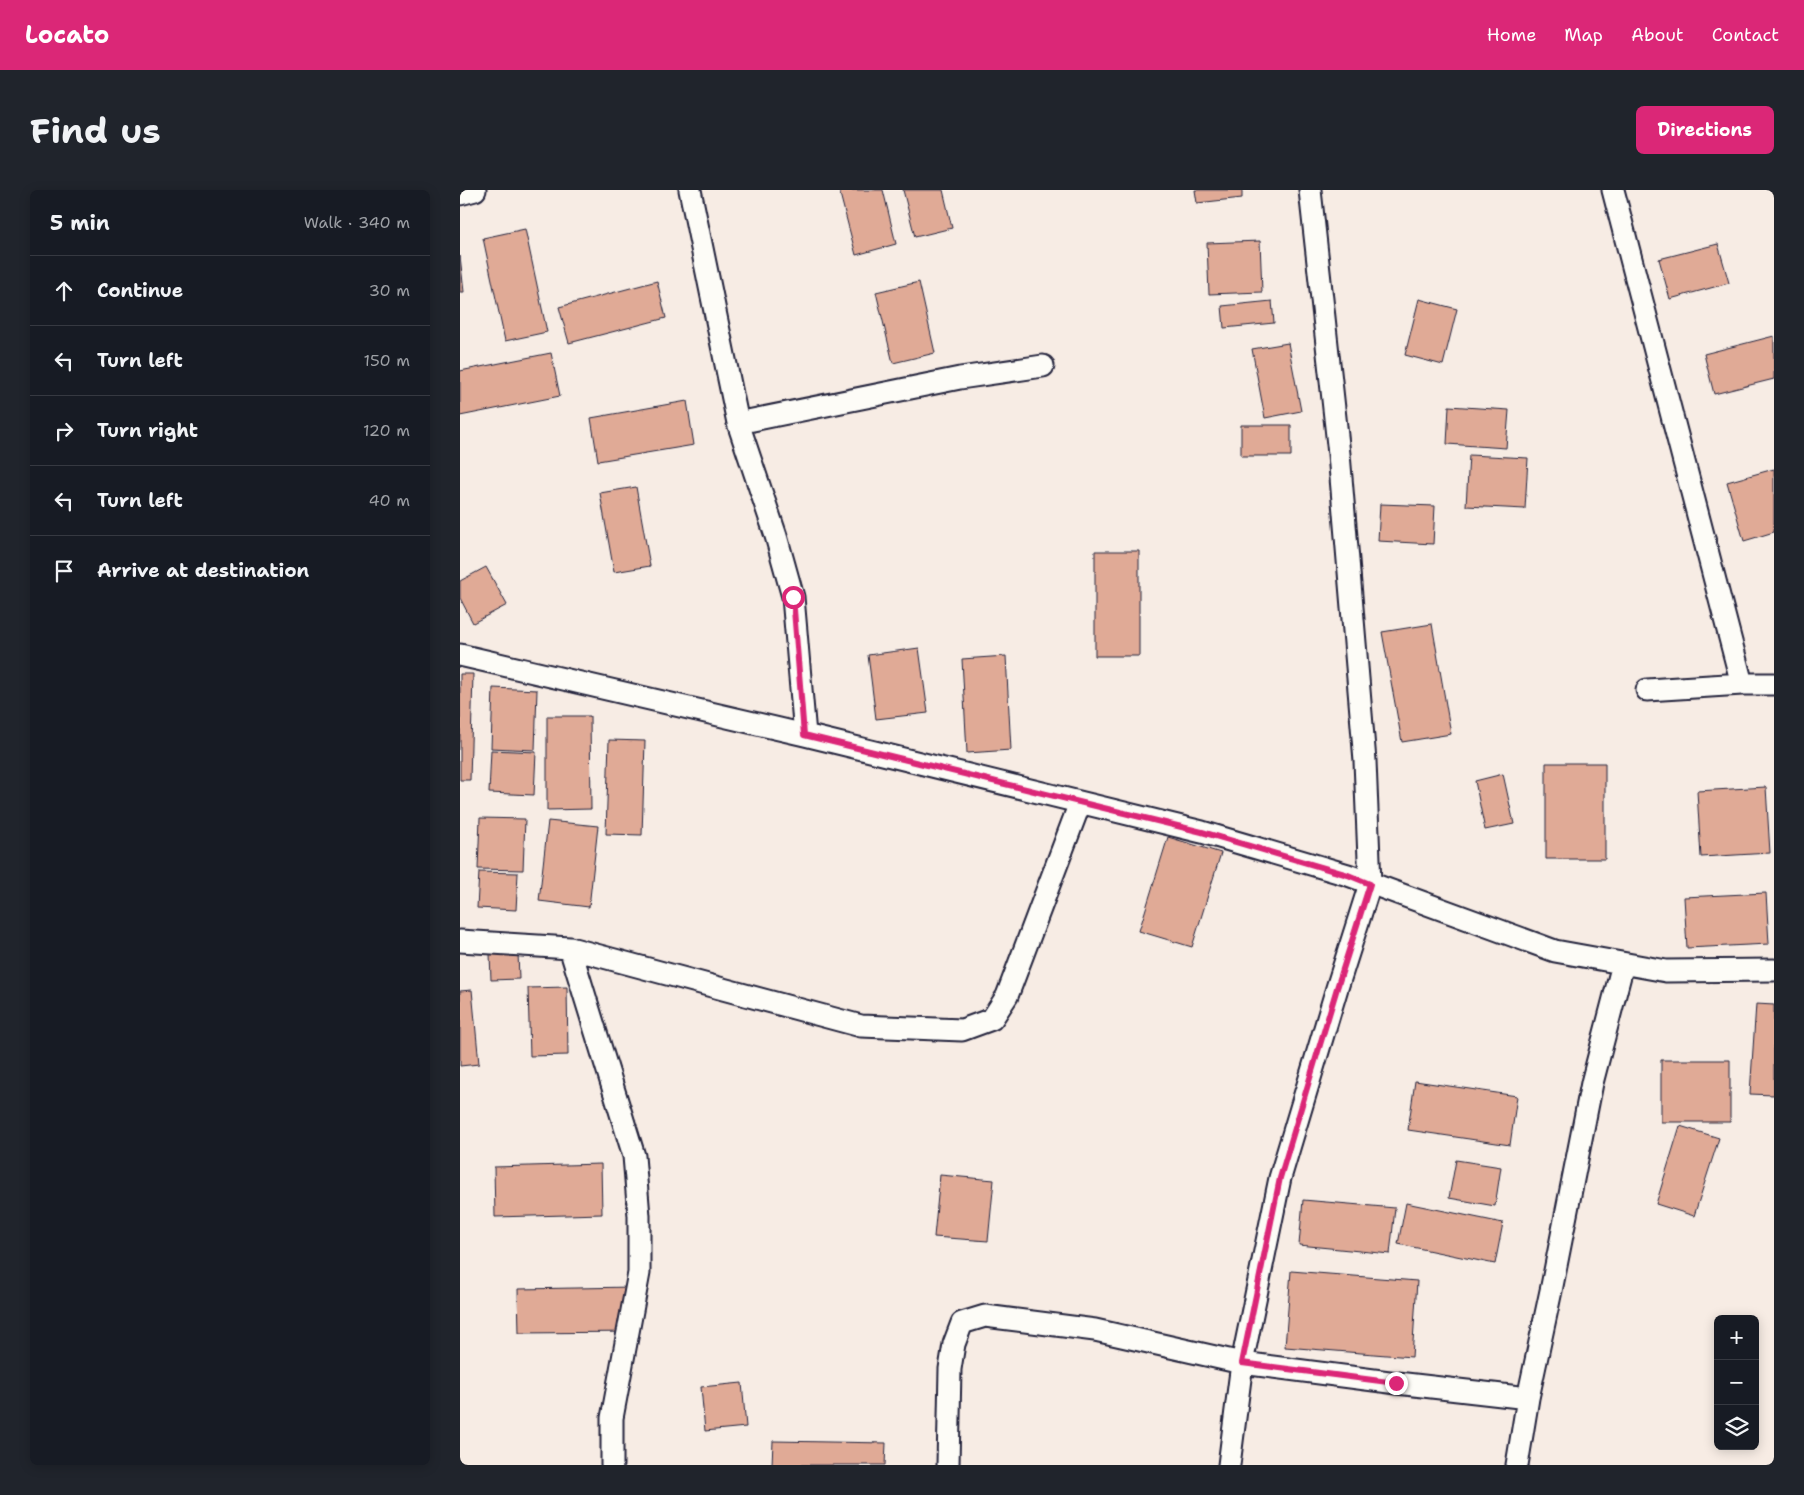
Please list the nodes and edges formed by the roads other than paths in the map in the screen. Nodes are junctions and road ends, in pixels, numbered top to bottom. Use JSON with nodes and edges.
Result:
{"nodes":[{"id":1,"x":475,"y":190,"type":"edge"},
{"id":2,"x":690,"y":190,"type":"edge"},
{"id":3,"x":1310,"y":190,"type":"edge"},
{"id":4,"x":1613,"y":190,"type":"edge"},
{"id":5,"x":460,"y":194,"type":"edge"},
{"id":6,"x":1043,"y":366,"type":"dead end"},
{"id":7,"x":738,"y":423,"type":"junction"},
{"id":8,"x":460,"y":655,"type":"edge"},
{"id":9,"x":1742,"y":684,"type":"junction"},
{"id":10,"x":1774,"y":684,"type":"edge"},
{"id":11,"x":1647,"y":690,"type":"dead end"},
{"id":12,"x":804,"y":735,"type":"junction"},
{"id":13,"x":1080,"y":803,"type":"junction"},
{"id":14,"x":1370,"y":884,"type":"junction"},
{"id":15,"x":460,"y":941,"type":"edge"},
{"id":16,"x":570,"y":948,"type":"junction"},
{"id":17,"x":1622,"y":964,"type":"junction"},
{"id":18,"x":1774,"y":970,"type":"edge"},
{"id":19,"x":1242,"y":1363,"type":"junction"},
{"id":20,"x":1528,"y":1398,"type":"junction"},
{"id":21,"x":612,"y":1465,"type":"edge"},
{"id":22,"x":948,"y":1465,"type":"edge"},
{"id":23,"x":1229,"y":1465,"type":"edge"},
{"id":24,"x":1516,"y":1465,"type":"edge"}],
"edges":[{"from":1,"to":5,"type":"street"},
{"from":2,"to":7,"type":"street"},
{"from":3,"to":14,"type":"street"},
{"from":4,"to":9,"type":"street"},
{"from":6,"to":7,"type":"street"},
{"from":7,"to":12,"type":"street"},
{"from":8,"to":12,"type":"street"},
{"from":9,"to":10,"type":"street"},
{"from":9,"to":11,"type":"street"},
{"from":12,"to":13,"type":"street"},
{"from":13,"to":14,"type":"street"},
{"from":13,"to":16,"type":"street"},
{"from":14,"to":17,"type":"street"},
{"from":14,"to":19,"type":"street"},
{"from":15,"to":16,"type":"street"},
{"from":16,"to":21,"type":"street"},
{"from":17,"to":18,"type":"street"},
{"from":17,"to":20,"type":"street"},
{"from":19,"to":20,"type":"street"},
{"from":19,"to":22,"type":"street"},
{"from":19,"to":23,"type":"street"},
{"from":20,"to":24,"type":"street"}]}
